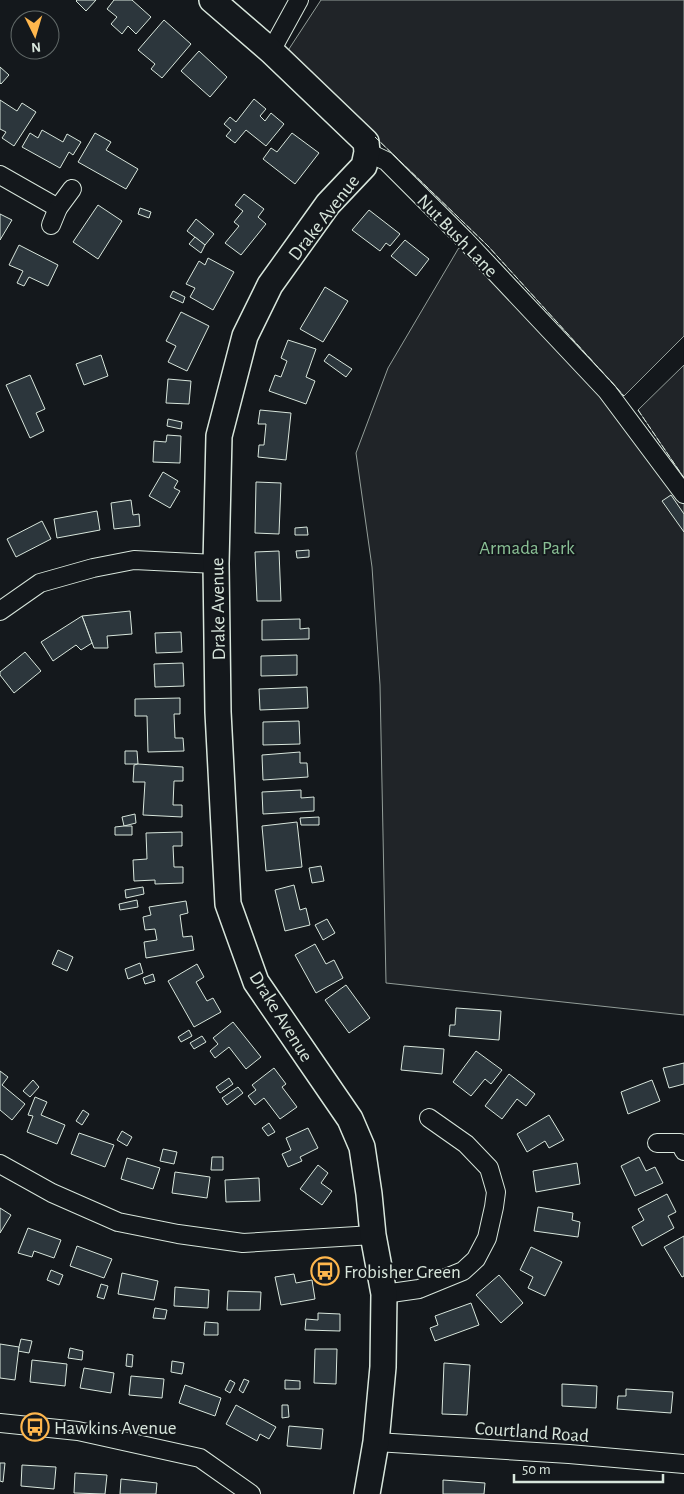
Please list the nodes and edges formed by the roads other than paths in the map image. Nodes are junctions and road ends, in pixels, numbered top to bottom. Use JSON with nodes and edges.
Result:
{"nodes":[{"id":1,"x":212,"y":0,"type":"edge"},
{"id":2,"x":299,"y":0,"type":"edge"},
{"id":3,"x":271,"y":51,"type":"junction"},
{"id":4,"x":368,"y":152,"type":"junction"},
{"id":5,"x":0,"y":175,"type":"edge"},
{"id":6,"x":72,"y":189,"type":"dead end"},
{"id":7,"x":58,"y":208,"type":"junction"},
{"id":8,"x":50,"y":225,"type":"dead end"},
{"id":9,"x":684,"y":494,"type":"edge"},
{"id":10,"x":216,"y":564,"type":"junction"},
{"id":11,"x":0,"y":611,"type":"edge"},
{"id":12,"x":429,"y":1118,"type":"dead end"},
{"id":13,"x":657,"y":1143,"type":"dead end"},
{"id":14,"x":683,"y":1144,"type":"edge"},
{"id":15,"x":0,"y":1164,"type":"edge"},
{"id":16,"x":373,"y":1235,"type":"junction"},
{"id":17,"x":384,"y":1294,"type":"junction"},
{"id":18,"x":0,"y":1423,"type":"edge"},
{"id":19,"x":376,"y":1442,"type":"junction"},
{"id":20,"x":684,"y":1464,"type":"edge"},
{"id":21,"x":251,"y":1494,"type":"edge"},
{"id":22,"x":367,"y":1494,"type":"edge"}],
"edges":[{"from":1,"to":3,"type":"street","name":"Nut Bush Lane"},
{"from":2,"to":3,"type":"street"},
{"from":3,"to":4,"type":"street","name":"Nut Bush Lane"},
{"from":4,"to":9,"type":"street","name":"Nut Bush Lane"},
{"from":4,"to":10,"type":"street","name":"Drake Avenue"},
{"from":5,"to":7,"type":"street"},
{"from":6,"to":7,"type":"street"},
{"from":7,"to":8,"type":"street"},
{"from":10,"to":11,"type":"street"},
{"from":10,"to":16,"type":"street","name":"Drake Avenue"},
{"from":12,"to":17,"type":"street"},
{"from":13,"to":14,"type":"street"},
{"from":15,"to":16,"type":"street"},
{"from":16,"to":17,"type":"street","name":"Drake Avenue"},
{"from":17,"to":19,"type":"street","name":"Drake Avenue"},
{"from":18,"to":21,"type":"street"},
{"from":19,"to":20,"type":"street","name":"Courtland Road"},
{"from":19,"to":22,"type":"street","name":"Drake Avenue"}]}
